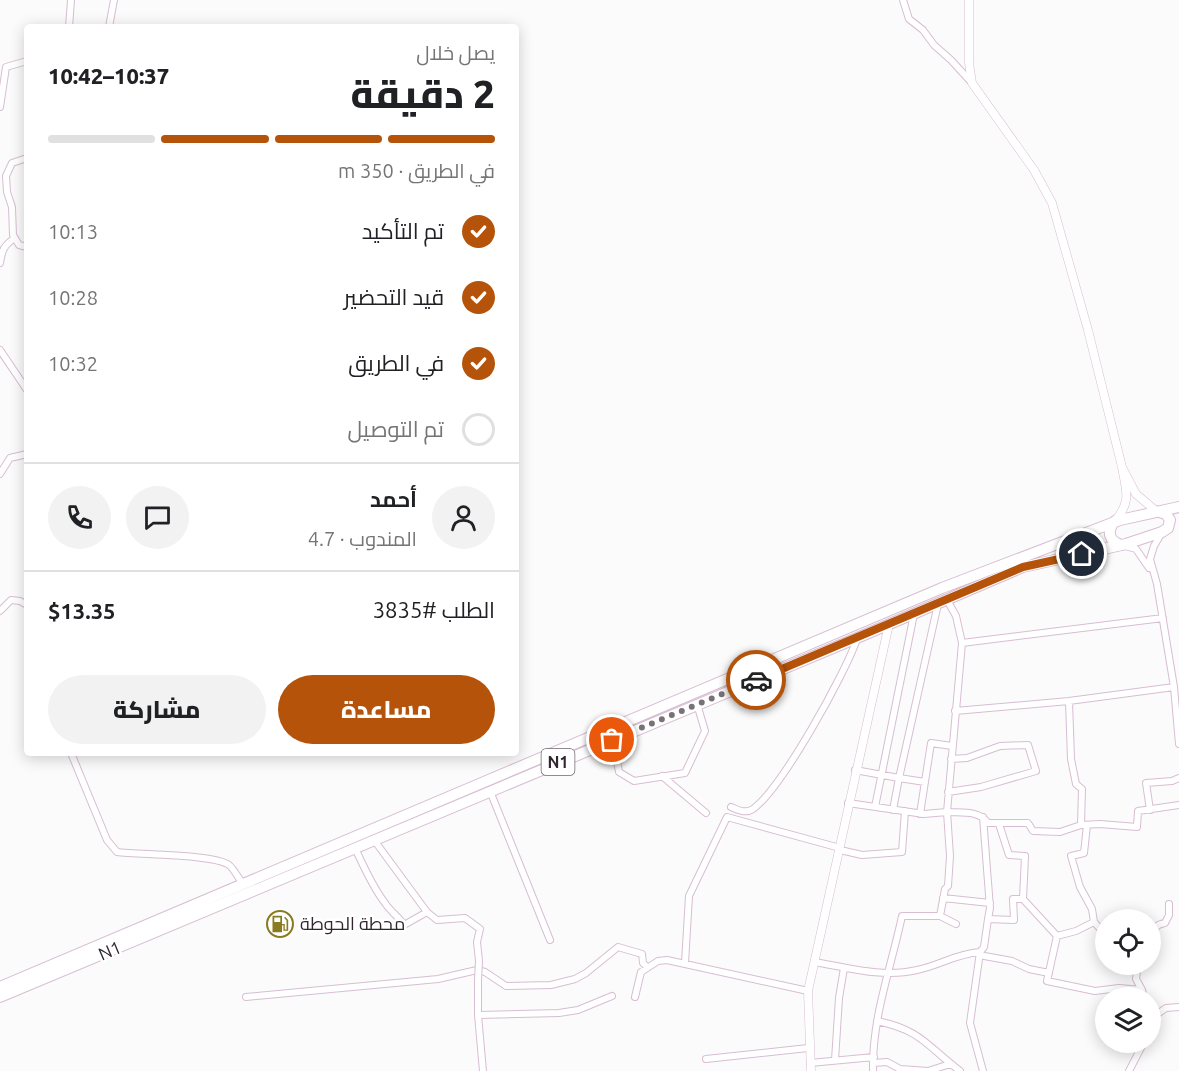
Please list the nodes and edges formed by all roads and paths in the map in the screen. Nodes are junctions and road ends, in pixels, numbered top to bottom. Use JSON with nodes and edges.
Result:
{"nodes":[{"id":1,"x":71,"y":0,"type":"edge"},
{"id":2,"x":114,"y":0,"type":"edge"},
{"id":3,"x":903,"y":0,"type":"edge"},
{"id":4,"x":969,"y":0,"type":"edge"},
{"id":5,"x":69,"y":24,"type":"edge"},
{"id":6,"x":110,"y":24,"type":"edge"},
{"id":7,"x":24,"y":62,"type":"edge"},
{"id":8,"x":972,"y":83,"type":"junction"},
{"id":9,"x":0,"y":107,"type":"edge"},
{"id":10,"x":24,"y":159,"type":"edge"},
{"id":11,"x":0,"y":184,"type":"edge"},
{"id":12,"x":7,"y":192,"type":"junction"},
{"id":13,"x":15,"y":238,"type":"junction"},
{"id":14,"x":24,"y":246,"type":"edge"},
{"id":15,"x":0,"y":263,"type":"edge"},
{"id":16,"x":0,"y":350,"type":"edge"},
{"id":17,"x":24,"y":386,"type":"edge"},
{"id":18,"x":24,"y":455,"type":"edge"},
{"id":19,"x":1122,"y":467,"type":"junction"},
{"id":20,"x":0,"y":474,"type":"edge"},
{"id":21,"x":1179,"y":507,"type":"edge"},
{"id":22,"x":1156,"y":512,"type":"junction"},
{"id":23,"x":1115,"y":521,"type":"junction"},
{"id":24,"x":1179,"y":525,"type":"edge"},
{"id":25,"x":1162,"y":532,"type":"junction"},
{"id":26,"x":1122,"y":545,"type":"junction"},
{"id":27,"x":1157,"y":584,"type":"junction"},
{"id":28,"x":942,"y":602,"type":"junction"},
{"id":29,"x":24,"y":604,"type":"edge"},
{"id":30,"x":0,"y":611,"type":"edge"},
{"id":31,"x":914,"y":613,"type":"junction"},
{"id":32,"x":1163,"y":618,"type":"junction"},
{"id":33,"x":889,"y":624,"type":"junction"},
{"id":34,"x":857,"y":638,"type":"junction"},
{"id":35,"x":962,"y":643,"type":"junction"},
{"id":36,"x":1174,"y":687,"type":"junction"},
{"id":37,"x":1069,"y":701,"type":"junction"},
{"id":38,"x":697,"y":704,"type":"junction"},
{"id":39,"x":955,"y":711,"type":"junction"},
{"id":40,"x":612,"y":740,"type":"junction"},
{"id":41,"x":1179,"y":744,"type":"edge"},
{"id":42,"x":952,"y":746,"type":"junction"},
{"id":43,"x":72,"y":756,"type":"edge"},
{"id":44,"x":951,"y":759,"type":"junction"},
{"id":45,"x":855,"y":770,"type":"junction"},
{"id":46,"x":882,"y":775,"type":"junction"},
{"id":47,"x":662,"y":776,"type":"junction"},
{"id":48,"x":899,"y":777,"type":"junction"},
{"id":49,"x":1179,"y":778,"type":"edge"},
{"id":50,"x":925,"y":782,"type":"junction"},
{"id":51,"x":490,"y":791,"type":"junction"},
{"id":52,"x":948,"y":792,"type":"junction"},
{"id":53,"x":848,"y":803,"type":"junction"},
{"id":54,"x":1179,"y":805,"type":"edge"},
{"id":55,"x":731,"y":807,"type":"dead end"},
{"id":56,"x":875,"y":807,"type":"junction"},
{"id":57,"x":893,"y":810,"type":"junction"},
{"id":58,"x":1150,"y":810,"type":"junction"},
{"id":59,"x":905,"y":812,"type":"junction"},
{"id":60,"x":948,"y":812,"type":"junction"},
{"id":61,"x":706,"y":813,"type":"dead end"},
{"id":62,"x":921,"y":814,"type":"junction"},
{"id":63,"x":983,"y":816,"type":"junction"},
{"id":64,"x":999,"y":824,"type":"junction"},
{"id":65,"x":1084,"y":825,"type":"junction"},
{"id":66,"x":374,"y":840,"type":"junction"},
{"id":67,"x":355,"y":847,"type":"junction"},
{"id":68,"x":840,"y":849,"type":"junction"},
{"id":69,"x":243,"y":885,"type":"junction"},
{"id":70,"x":943,"y":898,"type":"junction"},
{"id":71,"x":1023,"y":899,"type":"junction"},
{"id":72,"x":990,"y":903,"type":"junction"},
{"id":73,"x":1169,"y":904,"type":"dead end"},
{"id":74,"x":427,"y":912,"type":"junction"},
{"id":75,"x":940,"y":916,"type":"junction"},
{"id":76,"x":988,"y":919,"type":"junction"},
{"id":77,"x":1094,"y":922,"type":"joint"},
{"id":78,"x":1161,"y":923,"type":"edge"},
{"id":79,"x":956,"y":924,"type":"dead end"},
{"id":80,"x":1057,"y":936,"type":"junction"},
{"id":81,"x":550,"y":940,"type":"dead end"},
{"id":82,"x":979,"y":954,"type":"junction"},
{"id":83,"x":815,"y":962,"type":"junction"},
{"id":84,"x":685,"y":963,"type":"junction"},
{"id":85,"x":647,"y":967,"type":"junction"},
{"id":86,"x":844,"y":968,"type":"junction"},
{"id":87,"x":886,"y":973,"type":"junction"},
{"id":88,"x":1049,"y":973,"type":"junction"},
{"id":89,"x":0,"y":987,"type":"edge"},
{"id":90,"x":808,"y":991,"type":"junction"},
{"id":91,"x":1095,"y":991,"type":"edge"},
{"id":92,"x":612,"y":996,"type":"dead end"},
{"id":93,"x":0,"y":997,"type":"edge"},
{"id":94,"x":246,"y":997,"type":"dead end"},
{"id":95,"x":635,"y":997,"type":"dead end"},
{"id":96,"x":1179,"y":1007,"type":"edge"},
{"id":97,"x":1161,"y":1011,"type":"edge"},
{"id":98,"x":478,"y":1015,"type":"junction"},
{"id":99,"x":877,"y":1021,"type":"junction"},
{"id":100,"x":808,"y":1047,"type":"junction"},
{"id":101,"x":1138,"y":1053,"type":"edge"},
{"id":102,"x":706,"y":1059,"type":"dead end"},
{"id":103,"x":835,"y":1060,"type":"junction"},
{"id":104,"x":873,"y":1060,"type":"junction"},
{"id":105,"x":950,"y":1064,"type":"junction"},
{"id":106,"x":810,"y":1067,"type":"edge"},
{"id":107,"x":483,"y":1071,"type":"edge"},
{"id":108,"x":873,"y":1071,"type":"edge"},
{"id":109,"x":960,"y":1071,"type":"edge"},
{"id":110,"x":983,"y":1071,"type":"edge"},
{"id":111,"x":1129,"y":1071,"type":"edge"}],
"edges":[{"from":1,"to":5,"type":"street"},
{"from":2,"to":6,"type":"street"},
{"from":3,"to":8,"type":"street"},
{"from":4,"to":8,"type":"street"},
{"from":7,"to":9,"type":"street"},
{"from":8,"to":19,"type":"street"},
{"from":10,"to":12,"type":"street"},
{"from":11,"to":12,"type":"street"},
{"from":12,"to":13,"type":"street"},
{"from":13,"to":14,"type":"street"},
{"from":13,"to":15,"type":"street"},
{"from":16,"to":17,"type":"street"},
{"from":18,"to":20,"type":"street"},
{"from":19,"to":22,"type":"street"},
{"from":19,"to":23,"type":"street"},
{"from":21,"to":22,"type":"highway","number":"N1"},
{"from":22,"to":23,"type":"highway","number":"N1"},
{"from":22,"to":25,"type":"highway"},
{"from":23,"to":26,"type":"highway"},
{"from":23,"to":69,"type":"highway","number":"N1"},
{"from":24,"to":25,"type":"highway"},
{"from":25,"to":26,"type":"highway","name":"N1"},
{"from":25,"to":27,"type":"street"},
{"from":26,"to":27,"type":"street"},
{"from":26,"to":28,"type":"highway","name":"N1","number":"N1"},
{"from":27,"to":32,"type":"street"},
{"from":28,"to":31,"type":"highway","name":"N1","number":"N1"},
{"from":28,"to":35,"type":"street"},
{"from":28,"to":48,"type":"street"},
{"from":29,"to":30,"type":"street"},
{"from":31,"to":33,"type":"highway","name":"N1","number":"N1"},
{"from":31,"to":46,"type":"street"},
{"from":32,"to":35,"type":"street"},
{"from":32,"to":36,"type":"street"},
{"from":33,"to":34,"type":"highway","name":"N1","number":"N1"},
{"from":33,"to":45,"type":"street"},
{"from":34,"to":38,"type":"highway","name":"N1","number":"N1"},
{"from":34,"to":55,"type":"street"},
{"from":35,"to":39,"type":"street"},
{"from":36,"to":37,"type":"street"},
{"from":36,"to":41,"type":"street"},
{"from":37,"to":39,"type":"street"},
{"from":37,"to":65,"type":"street"},
{"from":38,"to":40,"type":"highway","name":"N1","number":"N1"},
{"from":38,"to":47,"type":"street"},
{"from":39,"to":42,"type":"street"},
{"from":40,"to":47,"type":"street"},
{"from":40,"to":51,"type":"highway","name":"N1","number":"N1"},
{"from":42,"to":44,"type":"street"},
{"from":42,"to":50,"type":"street"},
{"from":43,"to":69,"type":"street"},
{"from":44,"to":52,"type":"street"},
{"from":44,"to":52,"type":"street"},
{"from":45,"to":46,"type":"street"},
{"from":45,"to":53,"type":"street"},
{"from":46,"to":48,"type":"street"},
{"from":46,"to":56,"type":"street"},
{"from":47,"to":61,"type":"street"},
{"from":48,"to":50,"type":"street"},
{"from":48,"to":57,"type":"street"},
{"from":49,"to":58,"type":"street"},
{"from":50,"to":62,"type":"street"},
{"from":51,"to":66,"type":"highway","name":"N1","number":"N1"},
{"from":51,"to":81,"type":"street"},
{"from":52,"to":60,"type":"street"},
{"from":53,"to":56,"type":"street"},
{"from":53,"to":68,"type":"street"},
{"from":54,"to":58,"type":"street"},
{"from":56,"to":57,"type":"street"},
{"from":57,"to":59,"type":"street"},
{"from":58,"to":65,"type":"street"},
{"from":59,"to":62,"type":"street"},
{"from":59,"to":68,"type":"street"},
{"from":60,"to":62,"type":"street"},
{"from":60,"to":63,"type":"street"},
{"from":60,"to":70,"type":"street"},
{"from":63,"to":64,"type":"street"},
{"from":63,"to":72,"type":"street"},
{"from":64,"to":65,"type":"street"},
{"from":64,"to":71,"type":"street"},
{"from":65,"to":77,"type":"street"},
{"from":66,"to":67,"type":"highway","name":"N1","number":"N1"},
{"from":66,"to":74,"type":"street"},
{"from":67,"to":74,"type":"street"},
{"from":67,"to":93,"type":"highway","name":"N1","number":"N1"},
{"from":68,"to":83,"type":"street"},
{"from":68,"to":84,"type":"street"},
{"from":69,"to":89,"type":"highway","number":"N1"},
{"from":70,"to":72,"type":"street"},
{"from":70,"to":75,"type":"street"},
{"from":71,"to":76,"type":"street"},
{"from":71,"to":80,"type":"street"},
{"from":72,"to":76,"type":"street"},
{"from":73,"to":78,"type":"street"},
{"from":74,"to":98,"type":"street","bridge":true},
{"from":75,"to":79,"type":"street"},
{"from":75,"to":87,"type":"street"},
{"from":76,"to":82,"type":"street"},
{"from":77,"to":80,"type":"street"},
{"from":80,"to":88,"type":"street"},
{"from":82,"to":87,"type":"street"},
{"from":82,"to":88,"type":"street"},
{"from":82,"to":110,"type":"street"},
{"from":83,"to":86,"type":"street"},
{"from":83,"to":90,"type":"street"},
{"from":84,"to":85,"type":"street"},
{"from":84,"to":90,"type":"street"},
{"from":85,"to":94,"type":"street"},
{"from":85,"to":95,"type":"street"},
{"from":86,"to":87,"type":"street"},
{"from":86,"to":103,"type":"street"},
{"from":87,"to":99,"type":"street"},
{"from":88,"to":91,"type":"street"},
{"from":90,"to":100,"type":"street"},
{"from":92,"to":98,"type":"street"},
{"from":96,"to":97,"type":"street"},
{"from":98,"to":107,"type":"street"},
{"from":99,"to":104,"type":"street"},
{"from":99,"to":105,"type":"street"},
{"from":100,"to":102,"type":"street"},
{"from":100,"to":106,"type":"street"},
{"from":101,"to":111,"type":"street"},
{"from":103,"to":104,"type":"street"},
{"from":103,"to":106,"type":"street"},
{"from":104,"to":105,"type":"street"},
{"from":104,"to":108,"type":"street"},
{"from":105,"to":109,"type":"street"}]}
